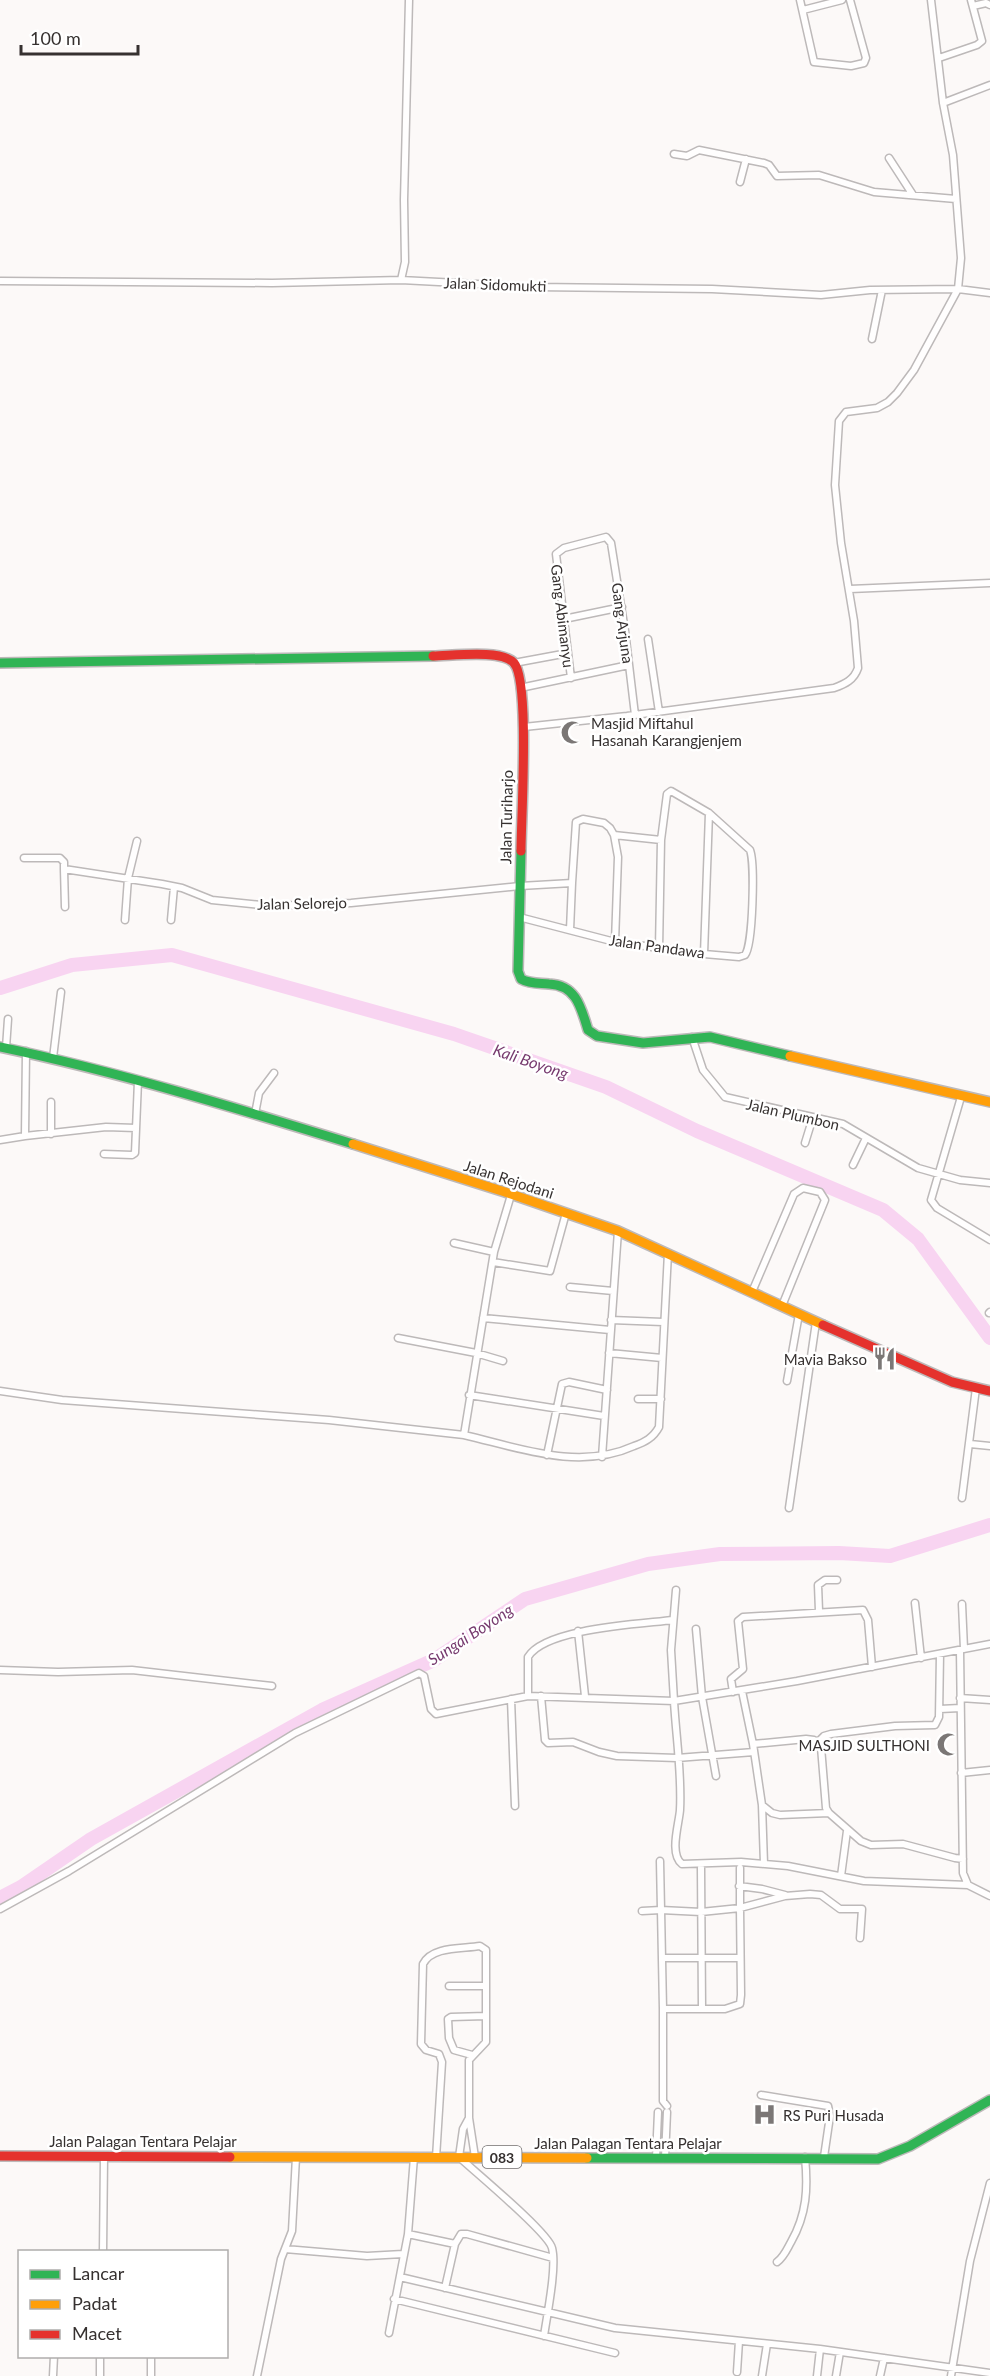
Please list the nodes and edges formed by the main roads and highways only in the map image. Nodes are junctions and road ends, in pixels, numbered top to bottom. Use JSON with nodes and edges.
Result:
{"nodes":[{"id":1,"x":0,"y":663,"type":"edge"},
{"id":2,"x":3,"y":1048,"type":"edge"},
{"id":3,"x":990,"y":1102,"type":"edge"},
{"id":4,"x":990,"y":1391,"type":"edge"},
{"id":5,"x":990,"y":2100,"type":"edge"},
{"id":6,"x":0,"y":2156,"type":"edge"}],
"edges":[{"from":1,"to":3,"type":"main road","name":"Jalan Turiharjo"},
{"from":2,"to":4,"type":"main road","name":"Jalan Rejodani"},
{"from":5,"to":6,"type":"main road","name":"Jalan Palagan Tentara Pelajar","number":"083"}]}
